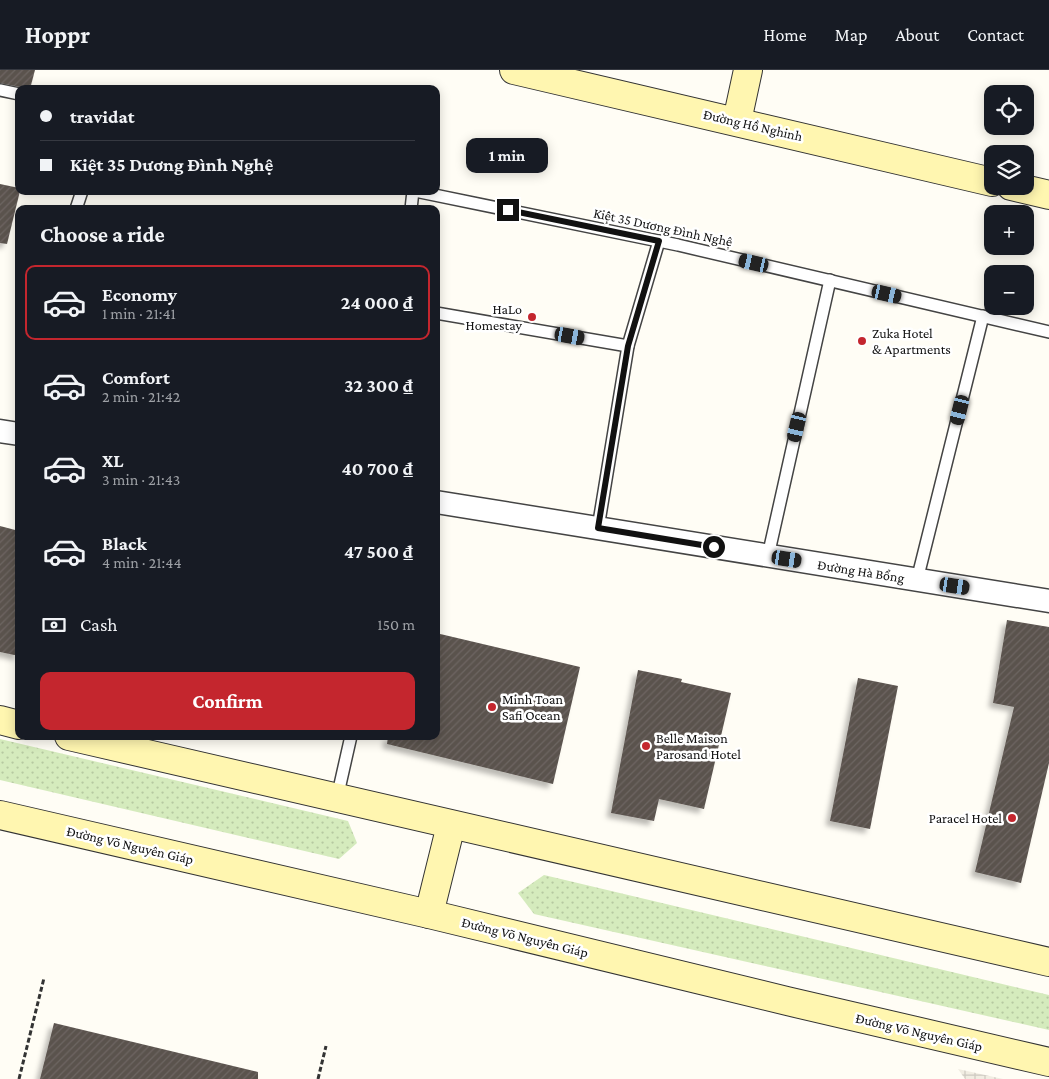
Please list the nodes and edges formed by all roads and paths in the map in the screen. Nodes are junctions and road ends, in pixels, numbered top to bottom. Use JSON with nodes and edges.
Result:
{"nodes":[{"id":1,"x":514,"y":70,"type":"edge"},
{"id":2,"x":748,"y":70,"type":"edge"},
{"id":3,"x":0,"y":90,"type":"edge"},
{"id":4,"x":15,"y":93,"type":"edge"},
{"id":5,"x":737,"y":121,"type":"junction"},
{"id":6,"x":984,"y":180,"type":"edge"},
{"id":7,"x":1034,"y":191,"type":"edge"},
{"id":8,"x":434,"y":195,"type":"edge"},
{"id":9,"x":1049,"y":195,"type":"edge"},
{"id":10,"x":659,"y":241,"type":"junction"},
{"id":11,"x":830,"y":280,"type":"junction"},
{"id":12,"x":440,"y":314,"type":"edge"},
{"id":13,"x":983,"y":316,"type":"junction"},
{"id":14,"x":1049,"y":332,"type":"edge"},
{"id":15,"x":628,"y":346,"type":"junction"},
{"id":16,"x":440,"y":503,"type":"edge"},
{"id":17,"x":598,"y":528,"type":"junction"},
{"id":18,"x":768,"y":556,"type":"junction"},
{"id":19,"x":918,"y":580,"type":"junction"},
{"id":20,"x":1049,"y":601,"type":"edge"},
{"id":21,"x":0,"y":720,"type":"edge"},
{"id":22,"x":15,"y":724,"type":"edge"},
{"id":23,"x":86,"y":740,"type":"edge"},
{"id":24,"x":350,"y":740,"type":"edge"},
{"id":25,"x":337,"y":798,"type":"junction"},
{"id":26,"x":0,"y":815,"type":"edge"},
{"id":27,"x":451,"y":825,"type":"junction"},
{"id":28,"x":429,"y":914,"type":"junction"},
{"id":29,"x":1049,"y":962,"type":"edge"},
{"id":30,"x":44,"y":978,"type":"dead end"},
{"id":31,"x":326,"y":1046,"type":"dead end"},
{"id":32,"x":1045,"y":1067,"type":"edge"},
{"id":33,"x":19,"y":1079,"type":"edge"},
{"id":34,"x":318,"y":1079,"type":"edge"}],
"edges":[{"from":1,"to":5,"type":"main road","name":"Đường Hồ Nghinh"},
{"from":2,"to":5,"type":"main road"},
{"from":3,"to":4,"type":"lane"},
{"from":5,"to":6,"type":"main road","name":"Đường Hồ Nghinh"},
{"from":7,"to":9,"type":"main road"},
{"from":8,"to":10,"type":"lane","name":"Kiệt 35 Dương Đình Nghệ"},
{"from":10,"to":11,"type":"lane","name":"Kiệt 35 Dương Đình Nghệ"},
{"from":10,"to":15,"type":"lane"},
{"from":11,"to":13,"type":"lane","name":"Kiệt 35 Dương Đình Nghệ"},
{"from":11,"to":18,"type":"lane"},
{"from":12,"to":15,"type":"lane"},
{"from":13,"to":14,"type":"lane","name":"Kiệt 35 Dương Đình Nghệ"},
{"from":13,"to":19,"type":"lane"},
{"from":15,"to":17,"type":"lane"},
{"from":16,"to":17,"type":"street","name":"Đường Hà Bổng"},
{"from":17,"to":18,"type":"street","name":"Đường Hà Bổng"},
{"from":18,"to":19,"type":"street","name":"Đường Hà Bổng"},
{"from":19,"to":20,"type":"street","name":"Đường Hà Bổng"},
{"from":21,"to":22,"type":"main road"},
{"from":23,"to":25,"type":"main road"},
{"from":24,"to":25,"type":"lane"},
{"from":25,"to":27,"type":"main road"},
{"from":26,"to":28,"type":"main road","name":"Đường Võ Nguyên Giáp"},
{"from":27,"to":28,"type":"main road"},
{"from":27,"to":29,"type":"main road"},
{"from":28,"to":32,"type":"main road","name":"Đường Võ Nguyên Giáp"},
{"from":30,"to":33,"type":"path"},
{"from":31,"to":34,"type":"path"}]}
